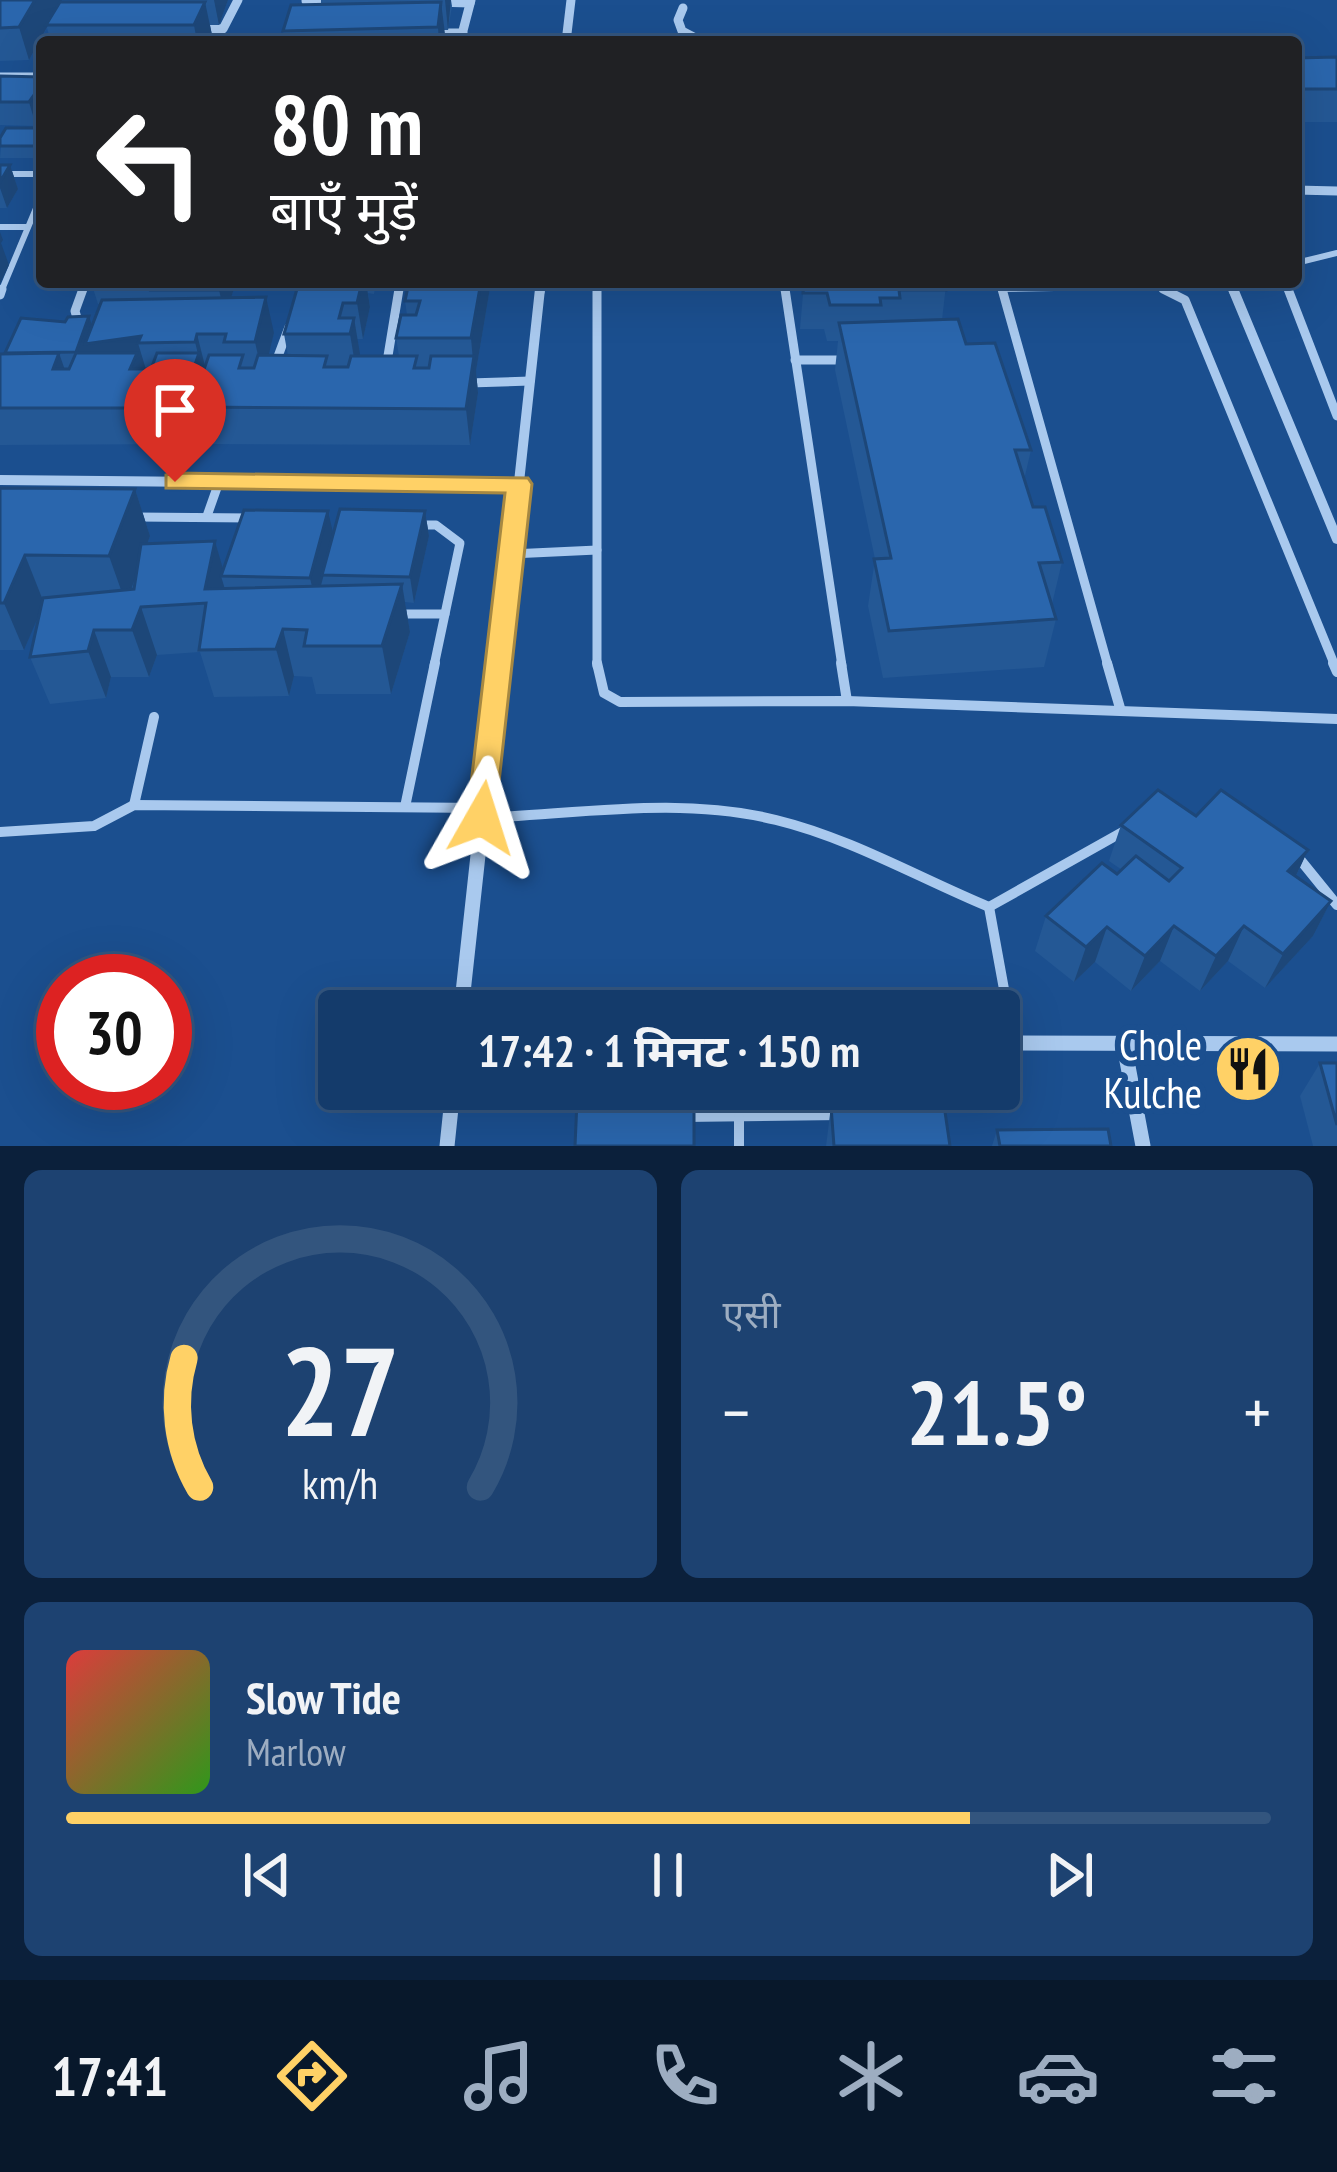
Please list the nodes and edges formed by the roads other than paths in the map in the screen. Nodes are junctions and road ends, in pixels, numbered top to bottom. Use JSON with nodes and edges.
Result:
{"nodes":[{"id":1,"x":238,"y":0,"type":"edge"},
{"id":2,"x":306,"y":0,"type":"edge"},
{"id":3,"x":571,"y":0,"type":"edge"},
{"id":4,"x":471,"y":1,"type":"edge"},
{"id":5,"x":352,"y":2,"type":"edge"},
{"id":6,"x":423,"y":2,"type":"edge"},
{"id":7,"x":683,"y":8,"type":"dead end"},
{"id":8,"x":299,"y":16,"type":"edge"},
{"id":9,"x":184,"y":28,"type":"edge"},
{"id":10,"x":420,"y":33,"type":"edge"},
{"id":11,"x":445,"y":36,"type":"edge"},
{"id":12,"x":462,"y":36,"type":"edge"},
{"id":13,"x":567,"y":36,"type":"edge"},
{"id":14,"x":692,"y":36,"type":"edge"},
{"id":15,"x":0,"y":76,"type":"edge"},
{"id":16,"x":36,"y":77,"type":"edge"},
{"id":17,"x":0,"y":174,"type":"edge"},
{"id":18,"x":36,"y":174,"type":"edge"},
{"id":19,"x":1302,"y":190,"type":"edge"},
{"id":20,"x":1337,"y":191,"type":"edge"},
{"id":21,"x":36,"y":206,"type":"edge"},
{"id":22,"x":0,"y":227,"type":"edge"},
{"id":23,"x":26,"y":227,"type":"junction"},
{"id":24,"x":25,"y":239,"type":"junction"},
{"id":25,"x":36,"y":239,"type":"edge"},
{"id":26,"x":1337,"y":253,"type":"edge"},
{"id":27,"x":1302,"y":262,"type":"edge"},
{"id":28,"x":84,"y":288,"type":"edge"},
{"id":29,"x":399,"y":288,"type":"edge"},
{"id":30,"x":540,"y":288,"type":"edge"},
{"id":31,"x":597,"y":288,"type":"edge"},
{"id":32,"x":785,"y":288,"type":"edge"},
{"id":33,"x":1002,"y":288,"type":"edge"},
{"id":34,"x":1161,"y":288,"type":"edge"},
{"id":35,"x":1232,"y":288,"type":"edge"},
{"id":36,"x":1287,"y":288,"type":"edge"},
{"id":37,"x":0,"y":296,"type":"edge"},
{"id":38,"x":290,"y":324,"type":"edge"},
{"id":39,"x":95,"y":334,"type":"edge"},
{"id":40,"x":998,"y":358,"type":"edge"},
{"id":41,"x":1021,"y":358,"type":"junction"},
{"id":42,"x":795,"y":360,"type":"junction"},
{"id":43,"x":863,"y":360,"type":"edge"},
{"id":44,"x":530,"y":381,"type":"junction"},
{"id":45,"x":463,"y":383,"type":"edge"},
{"id":46,"x":383,"y":385,"type":"edge"},
{"id":47,"x":267,"y":386,"type":"edge"},
{"id":48,"x":1337,"y":416,"type":"edge"},
{"id":49,"x":0,"y":480,"type":"edge"},
{"id":50,"x":219,"y":482,"type":"junction"},
{"id":51,"x":519,"y":484,"type":"junction"},
{"id":52,"x":207,"y":516,"type":"junction"},
{"id":53,"x":115,"y":517,"type":"edge"},
{"id":54,"x":275,"y":519,"type":"edge"},
{"id":55,"x":413,"y":524,"type":"edge"},
{"id":56,"x":1337,"y":539,"type":"edge"},
{"id":57,"x":597,"y":550,"type":"junction"},
{"id":58,"x":511,"y":554,"type":"junction"},
{"id":59,"x":375,"y":614,"type":"edge"},
{"id":60,"x":446,"y":614,"type":"junction"},
{"id":61,"x":1337,"y":672,"type":"edge"},
{"id":62,"x":847,"y":701,"type":"junction"},
{"id":63,"x":1120,"y":708,"type":"junction"},
{"id":64,"x":154,"y":717,"type":"dead end"},
{"id":65,"x":1337,"y":718,"type":"edge"},
{"id":66,"x":134,"y":805,"type":"junction"},
{"id":67,"x":406,"y":807,"type":"junction"},
{"id":68,"x":483,"y":813,"type":"junction"},
{"id":69,"x":1136,"y":825,"type":"edge"},
{"id":70,"x":0,"y":832,"type":"edge"},
{"id":71,"x":1281,"y":841,"type":"edge"},
{"id":72,"x":1337,"y":905,"type":"edge"},
{"id":73,"x":989,"y":907,"type":"junction"},
{"id":74,"x":463,"y":990,"type":"edge"},
{"id":75,"x":1000,"y":990,"type":"edge"},
{"id":76,"x":1020,"y":1044,"type":"edge"},
{"id":77,"x":1337,"y":1044,"type":"edge"},
{"id":78,"x":1124,"y":1045,"type":"junction"},
{"id":79,"x":450,"y":1110,"type":"edge"},
{"id":80,"x":853,"y":1115,"type":"edge"},
{"id":81,"x":739,"y":1117,"type":"junction"},
{"id":82,"x":667,"y":1118,"type":"edge"},
{"id":83,"x":446,"y":1146,"type":"edge"},
{"id":84,"x":739,"y":1146,"type":"edge"},
{"id":85,"x":1144,"y":1146,"type":"edge"}],
"edges":[{"from":1,"to":9,"type":"street"},
{"from":2,"to":5,"type":"street"},
{"from":2,"to":8,"type":"street"},
{"from":3,"to":13,"type":"street"},
{"from":4,"to":6,"type":"street"},
{"from":4,"to":12,"type":"street"},
{"from":7,"to":14,"type":"street"},
{"from":10,"to":11,"type":"street"},
{"from":15,"to":16,"type":"street"},
{"from":17,"to":18,"type":"lane"},
{"from":19,"to":20,"type":"street"},
{"from":21,"to":23,"type":"lane"},
{"from":22,"to":23,"type":"lane"},
{"from":23,"to":24,"type":"lane"},
{"from":24,"to":25,"type":"lane"},
{"from":24,"to":37,"type":"lane"},
{"from":26,"to":27,"type":"lane"},
{"from":28,"to":39,"type":"lane"},
{"from":29,"to":46,"type":"lane"},
{"from":30,"to":44,"type":"street"},
{"from":31,"to":57,"type":"lane"},
{"from":32,"to":42,"type":"lane"},
{"from":33,"to":41,"type":"lane"},
{"from":34,"to":61,"type":"lane"},
{"from":35,"to":56,"type":"street"},
{"from":36,"to":48,"type":"lane"},
{"from":38,"to":47,"type":"lane"},
{"from":40,"to":41,"type":"lane"},
{"from":41,"to":63,"type":"lane"},
{"from":42,"to":43,"type":"lane"},
{"from":42,"to":62,"type":"lane"},
{"from":44,"to":45,"type":"lane"},
{"from":44,"to":51,"type":"street"},
{"from":49,"to":50,"type":"street"},
{"from":50,"to":51,"type":"street"},
{"from":50,"to":52,"type":"lane"},
{"from":51,"to":58,"type":"street"},
{"from":52,"to":53,"type":"lane"},
{"from":52,"to":54,"type":"lane"},
{"from":55,"to":60,"type":"lane"},
{"from":57,"to":58,"type":"lane"},
{"from":57,"to":62,"type":"lane"},
{"from":58,"to":68,"type":"street"},
{"from":59,"to":60,"type":"lane"},
{"from":60,"to":67,"type":"lane"},
{"from":62,"to":63,"type":"lane"},
{"from":63,"to":65,"type":"lane"},
{"from":64,"to":66,"type":"lane"},
{"from":66,"to":67,"type":"lane"},
{"from":66,"to":70,"type":"lane"},
{"from":67,"to":68,"type":"lane"},
{"from":68,"to":73,"type":"lane"},
{"from":68,"to":74,"type":"street"},
{"from":69,"to":73,"type":"lane"},
{"from":71,"to":72,"type":"lane"},
{"from":73,"to":75,"type":"lane"},
{"from":76,"to":78,"type":"street"},
{"from":77,"to":78,"type":"street"},
{"from":78,"to":85,"type":"street"},
{"from":79,"to":83,"type":"street"},
{"from":80,"to":81,"type":"lane"},
{"from":81,"to":82,"type":"lane"},
{"from":81,"to":84,"type":"lane"}]}
